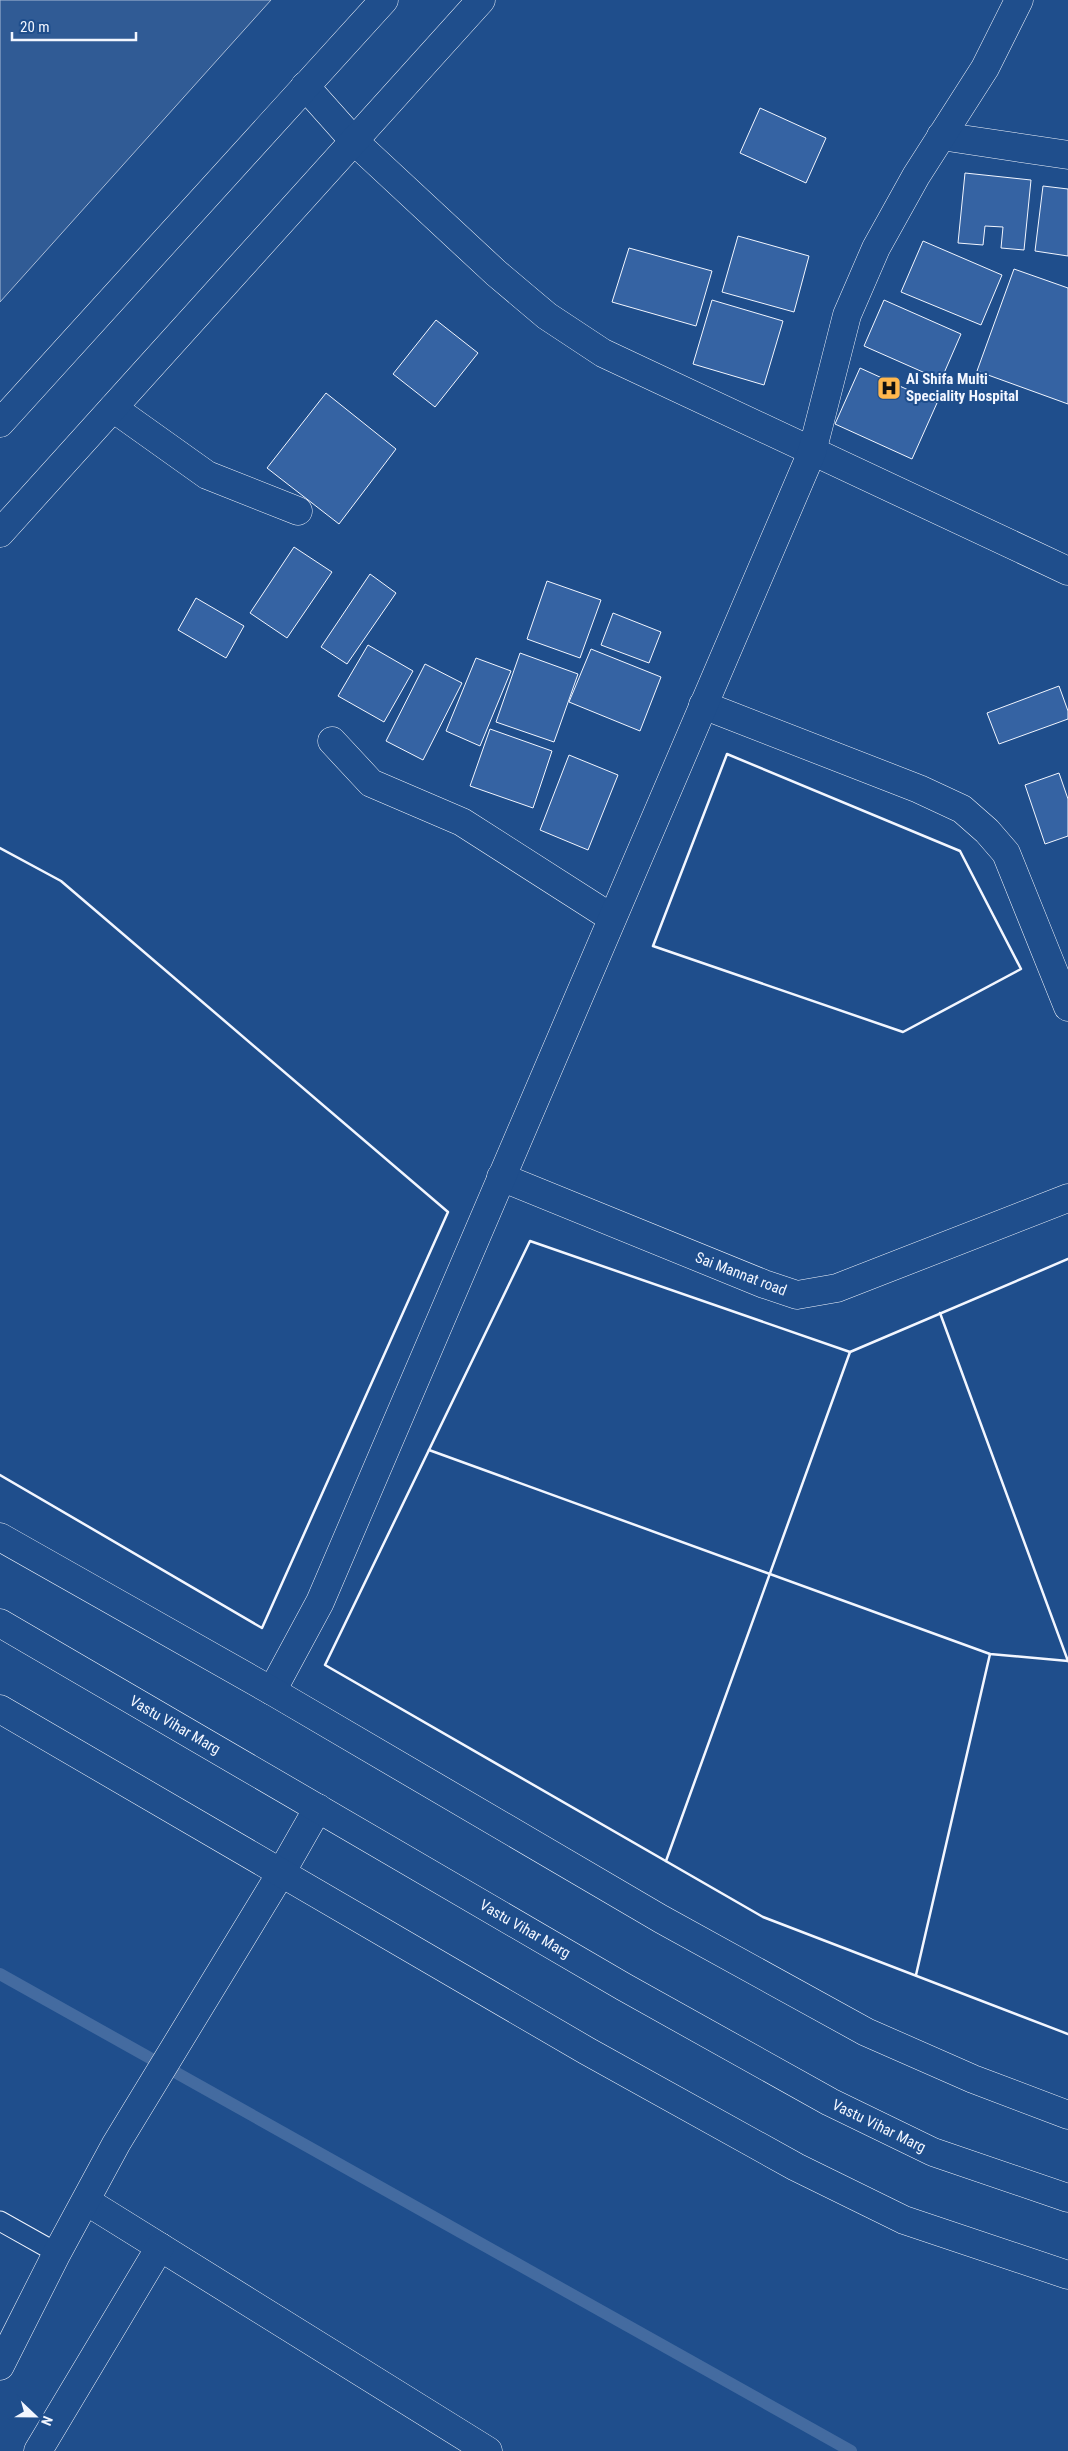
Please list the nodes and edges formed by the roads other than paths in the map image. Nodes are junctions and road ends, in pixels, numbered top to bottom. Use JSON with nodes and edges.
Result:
{"nodes":[{"id":1,"x":384,"y":0,"type":"edge"},
{"id":2,"x":481,"y":0,"type":"edge"},
{"id":3,"x":1019,"y":0,"type":"edge"},
{"id":4,"x":306,"y":86,"type":"junction"},
{"id":5,"x":941,"y":136,"type":"junction"},
{"id":6,"x":354,"y":141,"type":"junction"},
{"id":7,"x":1068,"y":155,"type":"edge"},
{"id":8,"x":114,"y":408,"type":"junction"},
{"id":9,"x":0,"y":423,"type":"edge"},
{"id":10,"x":812,"y":452,"type":"junction"},
{"id":11,"x":298,"y":511,"type":"dead end"},
{"id":12,"x":0,"y":533,"type":"edge"},
{"id":13,"x":1068,"y":571,"type":"edge"},
{"id":14,"x":703,"y":705,"type":"junction"},
{"id":15,"x":332,"y":741,"type":"dead end"},
{"id":16,"x":612,"y":918,"type":"junction"},
{"id":17,"x":1068,"y":1007,"type":"edge"},
{"id":18,"x":501,"y":1177,"type":"junction"},
{"id":19,"x":1068,"y":1198,"type":"edge"},
{"id":20,"x":0,"y":1537,"type":"edge"},
{"id":21,"x":0,"y":1623,"type":"edge"},
{"id":22,"x":272,"y":1691,"type":"junction"},
{"id":23,"x":0,"y":1709,"type":"edge"},
{"id":24,"x":318,"y":1808,"type":"junction"},
{"id":25,"x":281,"y":1873,"type":"junction"},
{"id":26,"x":1068,"y":2115,"type":"edge"},
{"id":27,"x":1068,"y":2198,"type":"edge"},
{"id":28,"x":86,"y":2201,"type":"junction"},
{"id":29,"x":0,"y":2221,"type":"edge"},
{"id":30,"x":160,"y":2247,"type":"junction"},
{"id":31,"x":57,"y":2253,"type":"junction"},
{"id":32,"x":1068,"y":2275,"type":"edge"},
{"id":33,"x":0,"y":2366,"type":"edge"},
{"id":34,"x":38,"y":2451,"type":"edge"},
{"id":35,"x":488,"y":2451,"type":"edge"}],
"edges":[{"from":1,"to":4,"type":"street"},
{"from":2,"to":6,"type":"street"},
{"from":3,"to":5,"type":"street"},
{"from":4,"to":6,"type":"street"},
{"from":4,"to":9,"type":"street"},
{"from":5,"to":7,"type":"street"},
{"from":5,"to":10,"type":"street"},
{"from":6,"to":8,"type":"street"},
{"from":6,"to":10,"type":"street"},
{"from":8,"to":11,"type":"street"},
{"from":8,"to":12,"type":"street"},
{"from":10,"to":13,"type":"street"},
{"from":10,"to":14,"type":"street"},
{"from":14,"to":16,"type":"street"},
{"from":14,"to":17,"type":"street"},
{"from":15,"to":16,"type":"street"},
{"from":16,"to":18,"type":"street"},
{"from":18,"to":19,"type":"street","name":"Sai Mannat road"},
{"from":18,"to":22,"type":"street"},
{"from":20,"to":22,"type":"street"},
{"from":21,"to":24,"type":"street","name":"Vastu Vihar Marg"},
{"from":22,"to":26,"type":"street"},
{"from":23,"to":25,"type":"street"},
{"from":24,"to":25,"type":"street"},
{"from":24,"to":27,"type":"street","name":"Vastu Vihar Marg"},
{"from":25,"to":28,"type":"street"},
{"from":25,"to":32,"type":"street"},
{"from":28,"to":30,"type":"street"},
{"from":28,"to":31,"type":"street"},
{"from":29,"to":31,"type":"lane"},
{"from":30,"to":34,"type":"street"},
{"from":30,"to":35,"type":"street"},
{"from":31,"to":33,"type":"street"}]}
